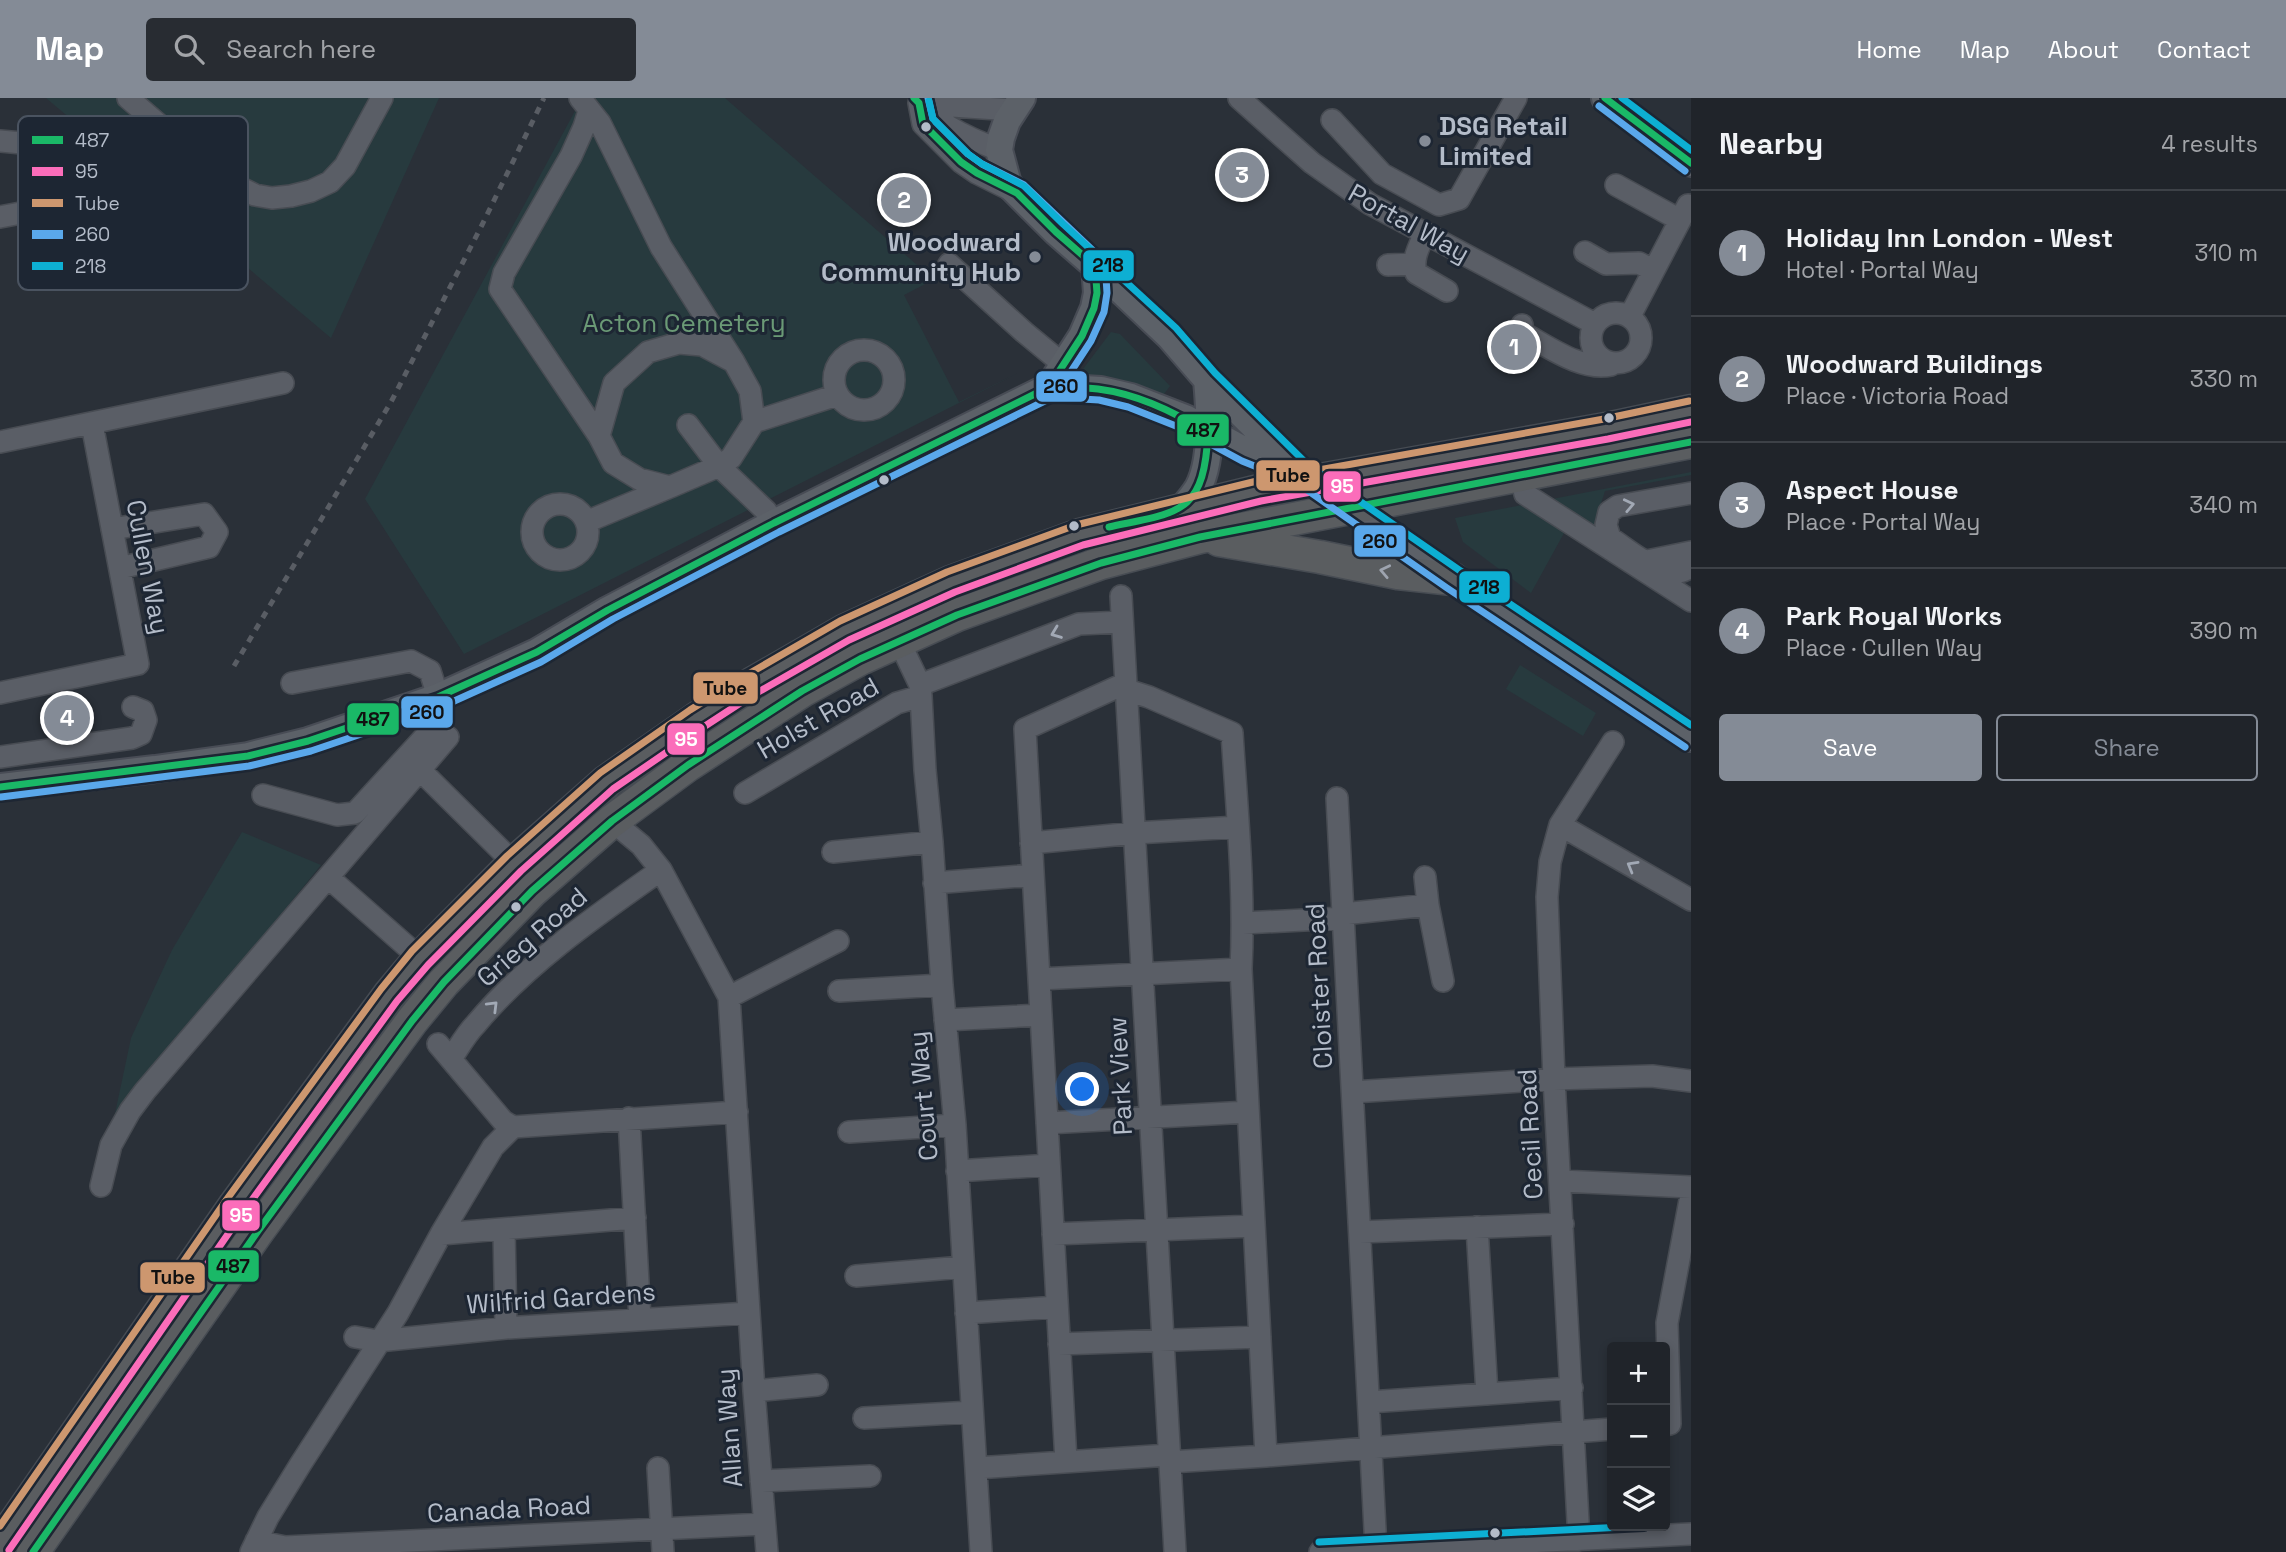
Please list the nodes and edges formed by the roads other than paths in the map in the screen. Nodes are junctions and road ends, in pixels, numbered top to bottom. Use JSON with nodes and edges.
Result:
{"nodes":[{"id":1,"x":128,"y":98,"type":"edge"},
{"id":2,"x":382,"y":98,"type":"edge"},
{"id":3,"x":1239,"y":98,"type":"edge"},
{"id":4,"x":1516,"y":98,"type":"edge"},
{"id":5,"x":1605,"y":98,"type":"edge"},
{"id":6,"x":918,"y":100,"type":"edge"},
{"id":7,"x":1018,"y":104,"type":"edge"},
{"id":8,"x":585,"y":105,"type":"edge"},
{"id":9,"x":149,"y":116,"type":"edge"},
{"id":10,"x":1332,"y":120,"type":"dead end"},
{"id":11,"x":0,"y":141,"type":"edge"},
{"id":12,"x":18,"y":143,"type":"edge"},
{"id":13,"x":999,"y":150,"type":"junction"},
{"id":14,"x":1691,"y":163,"type":"edge"},
{"id":15,"x":1616,"y":185,"type":"dead end"},
{"id":16,"x":248,"y":192,"type":"edge"},
{"id":17,"x":1017,"y":193,"type":"junction"},
{"id":18,"x":18,"y":214,"type":"edge"},
{"id":19,"x":0,"y":217,"type":"edge"},
{"id":20,"x":1425,"y":233,"type":"junction"},
{"id":21,"x":1586,"y":252,"type":"dead end"},
{"id":22,"x":948,"y":264,"type":"dead end"},
{"id":23,"x":1414,"y":264,"type":"junction"},
{"id":24,"x":1388,"y":265,"type":"dead end"},
{"id":25,"x":1095,"y":266,"type":"junction"},
{"id":26,"x":1653,"y":270,"type":"junction"},
{"id":27,"x":1447,"y":291,"type":"dead end"},
{"id":28,"x":1630,"y":316,"type":"junction"},
{"id":29,"x":1593,"y":327,"type":"junction"},
{"id":30,"x":734,"y":362,"type":"junction"},
{"id":31,"x":1616,"y":364,"type":"junction"},
{"id":32,"x":1064,"y":365,"type":"junction"},
{"id":33,"x":1206,"y":380,"type":"junction"},
{"id":34,"x":283,"y":383,"type":"dead end"},
{"id":35,"x":1049,"y":387,"type":"junction"},
{"id":36,"x":837,"y":395,"type":"dead end"},
{"id":37,"x":1691,"y":411,"type":"edge"},
{"id":38,"x":754,"y":422,"type":"junction"},
{"id":39,"x":92,"y":424,"type":"junction"},
{"id":40,"x":688,"y":425,"type":"dead end"},
{"id":41,"x":1209,"y":433,"type":"junction"},
{"id":42,"x":599,"y":436,"type":"junction"},
{"id":43,"x":0,"y":442,"type":"edge"},
{"id":44,"x":1691,"y":442,"type":"edge"},
{"id":45,"x":719,"y":467,"type":"junction"},
{"id":46,"x":1307,"y":477,"type":"junction"},
{"id":47,"x":1521,"y":477,"type":"junction"},
{"id":48,"x":670,"y":487,"type":"junction"},
{"id":49,"x":1691,"y":492,"type":"edge"},
{"id":50,"x":1352,"y":508,"type":"junction"},
{"id":51,"x":1181,"y":510,"type":"junction"},
{"id":52,"x":586,"y":522,"type":"dead end"},
{"id":53,"x":774,"y":523,"type":"junction"},
{"id":54,"x":112,"y":529,"type":"junction"},
{"id":55,"x":1200,"y":537,"type":"junction"},
{"id":56,"x":1691,"y":552,"type":"edge"},
{"id":57,"x":1647,"y":561,"type":"junction"},
{"id":58,"x":1691,"y":566,"type":"edge"},
{"id":59,"x":120,"y":568,"type":"junction"},
{"id":60,"x":1453,"y":579,"type":"junction"},
{"id":61,"x":1121,"y":596,"type":"dead end"},
{"id":62,"x":1691,"y":601,"type":"edge"},
{"id":63,"x":1122,"y":622,"type":"junction"},
{"id":64,"x":899,"y":641,"type":"junction"},
{"id":65,"x":292,"y":683,"type":"dead end"},
{"id":66,"x":1126,"y":687,"type":"junction"},
{"id":67,"x":920,"y":690,"type":"junction"},
{"id":68,"x":0,"y":692,"type":"edge"},
{"id":69,"x":438,"y":697,"type":"junction"},
{"id":70,"x":133,"y":707,"type":"dead end"},
{"id":71,"x":448,"y":737,"type":"dead end"},
{"id":72,"x":1691,"y":738,"type":"edge"},
{"id":73,"x":1613,"y":743,"type":"dead end"},
{"id":74,"x":0,"y":757,"type":"edge"},
{"id":75,"x":419,"y":769,"type":"junction"},
{"id":76,"x":0,"y":787,"type":"edge"},
{"id":77,"x":745,"y":793,"type":"dead end"},
{"id":78,"x":264,"y":794,"type":"dead end"},
{"id":79,"x":1337,"y":798,"type":"dead end"},
{"id":80,"x":612,"y":821,"type":"junction"},
{"id":81,"x":1560,"y":825,"type":"junction"},
{"id":82,"x":1238,"y":827,"type":"junction"},
{"id":83,"x":1135,"y":833,"type":"junction"},
{"id":84,"x":932,"y":842,"type":"junction"},
{"id":85,"x":1031,"y":843,"type":"junction"},
{"id":86,"x":833,"y":852,"type":"dead end"},
{"id":87,"x":514,"y":863,"type":"junction"},
{"id":88,"x":661,"y":870,"type":"junction"},
{"id":89,"x":1033,"y":875,"type":"junction"},
{"id":90,"x":1424,"y":877,"type":"dead end"},
{"id":91,"x":328,"y":878,"type":"junction"},
{"id":92,"x":934,"y":883,"type":"junction"},
{"id":93,"x":1691,"y":900,"type":"edge"},
{"id":94,"x":1428,"y":905,"type":"junction"},
{"id":95,"x":1343,"y":916,"type":"junction"},
{"id":96,"x":1243,"y":923,"type":"junction"},
{"id":97,"x":838,"y":941,"type":"dead end"},
{"id":98,"x":421,"y":958,"type":"junction"},
{"id":99,"x":1241,"y":969,"type":"junction"},
{"id":100,"x":1142,"y":973,"type":"junction"},
{"id":101,"x":1039,"y":979,"type":"junction"},
{"id":102,"x":1443,"y":981,"type":"dead end"},
{"id":103,"x":942,"y":985,"type":"junction"},
{"id":104,"x":839,"y":991,"type":"dead end"},
{"id":105,"x":729,"y":997,"type":"junction"},
{"id":106,"x":1041,"y":1015,"type":"junction"},
{"id":107,"x":945,"y":1020,"type":"junction"},
{"id":108,"x":1554,"y":1079,"type":"junction"},
{"id":109,"x":1691,"y":1081,"type":"edge"},
{"id":110,"x":1353,"y":1091,"type":"junction"},
{"id":111,"x":737,"y":1112,"type":"junction"},
{"id":112,"x":1248,"y":1112,"type":"junction"},
{"id":113,"x":629,"y":1118,"type":"junction"},
{"id":114,"x":1151,"y":1119,"type":"junction"},
{"id":115,"x":1047,"y":1124,"type":"junction"},
{"id":116,"x":955,"y":1125,"type":"junction"},
{"id":117,"x":513,"y":1128,"type":"junction"},
{"id":118,"x":849,"y":1132,"type":"dead end"},
{"id":119,"x":1049,"y":1165,"type":"junction"},
{"id":120,"x":957,"y":1171,"type":"junction"},
{"id":121,"x":1561,"y":1181,"type":"junction"},
{"id":122,"x":101,"y":1186,"type":"dead end"},
{"id":123,"x":1691,"y":1186,"type":"edge"},
{"id":124,"x":1691,"y":1195,"type":"edge"},
{"id":125,"x":635,"y":1218,"type":"junction"},
{"id":126,"x":1563,"y":1223,"type":"junction"},
{"id":127,"x":1254,"y":1226,"type":"junction"},
{"id":128,"x":1477,"y":1227,"type":"junction"},
{"id":129,"x":504,"y":1230,"type":"junction"},
{"id":130,"x":1157,"y":1230,"type":"junction"},
{"id":131,"x":1360,"y":1232,"type":"junction"},
{"id":132,"x":441,"y":1234,"type":"junction"},
{"id":133,"x":1053,"y":1234,"type":"junction"},
{"id":134,"x":963,"y":1267,"type":"junction"},
{"id":135,"x":856,"y":1276,"type":"dead end"},
{"id":136,"x":1057,"y":1307,"type":"junction"},
{"id":137,"x":749,"y":1313,"type":"junction"},
{"id":138,"x":966,"y":1313,"type":"junction"},
{"id":139,"x":640,"y":1320,"type":"junction"},
{"id":140,"x":506,"y":1328,"type":"junction"},
{"id":141,"x":355,"y":1337,"type":"dead end"},
{"id":142,"x":1260,"y":1337,"type":"junction"},
{"id":143,"x":378,"y":1341,"type":"junction"},
{"id":144,"x":1163,"y":1341,"type":"junction"},
{"id":145,"x":1059,"y":1344,"type":"junction"},
{"id":146,"x":817,"y":1385,"type":"dead end"},
{"id":147,"x":1572,"y":1388,"type":"junction"},
{"id":148,"x":754,"y":1391,"type":"junction"},
{"id":149,"x":1487,"y":1394,"type":"junction"},
{"id":150,"x":1369,"y":1402,"type":"junction"},
{"id":151,"x":1669,"y":1405,"type":"edge"},
{"id":152,"x":972,"y":1412,"type":"junction"},
{"id":153,"x":864,"y":1418,"type":"dead end"},
{"id":154,"x":1607,"y":1430,"type":"edge"},
{"id":155,"x":1574,"y":1433,"type":"junction"},
{"id":156,"x":1371,"y":1448,"type":"junction"},
{"id":157,"x":1266,"y":1456,"type":"junction"},
{"id":158,"x":1169,"y":1458,"type":"junction"},
{"id":159,"x":1066,"y":1461,"type":"junction"},
{"id":160,"x":658,"y":1468,"type":"dead end"},
{"id":161,"x":976,"y":1468,"type":"junction"},
{"id":162,"x":870,"y":1476,"type":"dead end"},
{"id":163,"x":761,"y":1481,"type":"junction"},
{"id":164,"x":764,"y":1524,"type":"junction"},
{"id":165,"x":663,"y":1530,"type":"junction"},
{"id":166,"x":1691,"y":1534,"type":"edge"},
{"id":167,"x":3,"y":1539,"type":"edge"},
{"id":168,"x":1579,"y":1540,"type":"junction"},
{"id":169,"x":253,"y":1546,"type":"edge"},
{"id":170,"x":1376,"y":1549,"type":"junction"},
{"id":171,"x":33,"y":1552,"type":"edge"},
{"id":172,"x":663,"y":1552,"type":"edge"},
{"id":173,"x":767,"y":1552,"type":"edge"},
{"id":174,"x":981,"y":1552,"type":"edge"},
{"id":175,"x":1175,"y":1552,"type":"edge"},
{"id":176,"x":1320,"y":1552,"type":"edge"}],
"edges":[{"from":1,"to":9,"type":"street"},
{"from":2,"to":16,"type":"street"},
{"from":3,"to":20,"type":"street","name":"Portal Way"},
{"from":4,"to":10,"type":"street"},
{"from":5,"to":14,"type":"main road"},
{"from":6,"to":7,"type":"street"},
{"from":6,"to":13,"type":"street"},
{"from":6,"to":17,"type":"street"},
{"from":7,"to":13,"type":"main road"},
{"from":8,"to":30,"type":"street"},
{"from":8,"to":42,"type":"street"},
{"from":11,"to":12,"type":"street"},
{"from":13,"to":17,"type":"main road"},
{"from":15,"to":26,"type":"street"},
{"from":17,"to":25,"type":"main road"},
{"from":18,"to":19,"type":"street"},
{"from":20,"to":23,"type":"street"},
{"from":20,"to":29,"type":"street","name":"Portal Way"},
{"from":21,"to":26,"type":"street"},
{"from":22,"to":32,"type":"street"},
{"from":23,"to":24,"type":"street"},
{"from":23,"to":27,"type":"street"},
{"from":25,"to":32,"type":"main road"},
{"from":25,"to":33,"type":"main road"},
{"from":26,"to":28,"type":"street"},
{"from":28,"to":29,"type":"street"},
{"from":28,"to":31,"type":"street"},
{"from":29,"to":31,"type":"street"},
{"from":29,"to":31,"type":"street"},
{"from":30,"to":38,"type":"street"},
{"from":30,"to":42,"type":"street"},
{"from":32,"to":35,"type":"main road"},
{"from":33,"to":41,"type":"main road"},
{"from":33,"to":46,"type":"main road"},
{"from":34,"to":39,"type":"street"},
{"from":35,"to":41,"type":"main road"},
{"from":35,"to":53,"type":"main road"},
{"from":36,"to":38,"type":"street"},
{"from":37,"to":46,"type":"highway"},
{"from":38,"to":45,"type":"street"},
{"from":39,"to":43,"type":"street"},
{"from":39,"to":54,"type":"street","name":"Cullen Way"},
{"from":40,"to":45,"type":"street"},
{"from":41,"to":46,"type":"main road"},
{"from":41,"to":51,"type":"main road"},
{"from":42,"to":48,"type":"street"},
{"from":44,"to":47,"type":"highway"},
{"from":45,"to":48,"type":"street"},
{"from":45,"to":53,"type":"street"},
{"from":46,"to":50,"type":"main road"},
{"from":46,"to":51,"type":"highway"},
{"from":47,"to":50,"type":"highway"},
{"from":47,"to":62,"type":"street"},
{"from":48,"to":52,"type":"street"},
{"from":57,"to":49,"type":"street","one_way":true},
{"from":50,"to":55,"type":"highway"},
{"from":50,"to":60,"type":"main road"},
{"from":51,"to":87,"type":"highway"},
{"from":53,"to":69,"type":"main road"},
{"from":54,"to":59,"type":"street","name":"Cullen Way"},
{"from":54,"to":59,"type":"street"},
{"from":60,"to":55,"type":"highway","one_way":true},
{"from":55,"to":64,"type":"highway"},
{"from":56,"to":57,"type":"street"},
{"from":57,"to":58,"type":"street"},
{"from":59,"to":68,"type":"street","name":"Cullen Way"},
{"from":60,"to":72,"type":"main road"},
{"from":61,"to":63,"type":"street","name":"Park View"},
{"from":63,"to":66,"type":"street","name":"Park View"},
{"from":63,"to":67,"type":"street","name":"Holst Road","one_way":true},
{"from":64,"to":67,"type":"street","name":"Court Way"},
{"from":64,"to":80,"type":"highway"},
{"from":65,"to":69,"type":"street"},
{"from":66,"to":82,"type":"street"},
{"from":66,"to":83,"type":"street","name":"Park View"},
{"from":66,"to":85,"type":"street"},
{"from":67,"to":77,"type":"street","name":"Holst Road"},
{"from":67,"to":84,"type":"street","name":"Court Way"},
{"from":69,"to":76,"type":"main road"},
{"from":69,"to":78,"type":"street"},
{"from":70,"to":74,"type":"street"},
{"from":71,"to":75,"type":"street"},
{"from":73,"to":81,"type":"street","name":"Cecil Road"},
{"from":75,"to":87,"type":"street"},
{"from":75,"to":91,"type":"street"},
{"from":79,"to":95,"type":"street","name":"Cloister Road"},
{"from":80,"to":88,"type":"street","name":"Allan Way"},
{"from":80,"to":171,"type":"highway"},
{"from":93,"to":81,"type":"street","one_way":true},
{"from":81,"to":108,"type":"street","name":"Cecil Road"},
{"from":82,"to":83,"type":"street"},
{"from":82,"to":96,"type":"street"},
{"from":83,"to":85,"type":"street"},
{"from":83,"to":100,"type":"street","name":"Park View"},
{"from":84,"to":86,"type":"street"},
{"from":84,"to":92,"type":"street","name":"Court Way"},
{"from":85,"to":89,"type":"street"},
{"from":87,"to":98,"type":"highway"},
{"from":88,"to":105,"type":"street","name":"Allan Way"},
{"from":117,"to":88,"type":"street","name":"Grieg Road","one_way":true},
{"from":89,"to":92,"type":"street"},
{"from":89,"to":101,"type":"street"},
{"from":90,"to":94,"type":"street"},
{"from":91,"to":98,"type":"street"},
{"from":91,"to":122,"type":"street"},
{"from":92,"to":103,"type":"street","name":"Court Way"},
{"from":94,"to":95,"type":"street"},
{"from":94,"to":102,"type":"street"},
{"from":95,"to":96,"type":"street"},
{"from":95,"to":110,"type":"street","name":"Cloister Road"},
{"from":96,"to":99,"type":"street"},
{"from":97,"to":105,"type":"street"},
{"from":98,"to":167,"type":"highway"},
{"from":99,"to":100,"type":"street"},
{"from":99,"to":112,"type":"street"},
{"from":100,"to":101,"type":"street"},
{"from":100,"to":114,"type":"street","name":"Park View"},
{"from":101,"to":106,"type":"street"},
{"from":103,"to":104,"type":"street"},
{"from":103,"to":107,"type":"street","name":"Court Way"},
{"from":105,"to":111,"type":"street","name":"Allan Way"},
{"from":106,"to":107,"type":"street"},
{"from":106,"to":115,"type":"street"},
{"from":107,"to":116,"type":"street","name":"Court Way"},
{"from":108,"to":109,"type":"street"},
{"from":108,"to":110,"type":"street"},
{"from":108,"to":121,"type":"street","name":"Cecil Road"},
{"from":110,"to":131,"type":"street","name":"Cloister Road"},
{"from":111,"to":113,"type":"street"},
{"from":111,"to":137,"type":"street","name":"Allan Way"},
{"from":112,"to":114,"type":"street"},
{"from":112,"to":127,"type":"street"},
{"from":113,"to":117,"type":"street"},
{"from":113,"to":125,"type":"street"},
{"from":114,"to":115,"type":"street"},
{"from":114,"to":130,"type":"street","name":"Park View"},
{"from":115,"to":119,"type":"street"},
{"from":116,"to":118,"type":"street"},
{"from":116,"to":120,"type":"street","name":"Court Way"},
{"from":117,"to":132,"type":"street"},
{"from":119,"to":120,"type":"street"},
{"from":119,"to":133,"type":"street"},
{"from":120,"to":134,"type":"street","name":"Court Way"},
{"from":121,"to":123,"type":"street"},
{"from":121,"to":126,"type":"street","name":"Cecil Road"},
{"from":124,"to":151,"type":"street"},
{"from":125,"to":129,"type":"street"},
{"from":125,"to":139,"type":"street"},
{"from":126,"to":128,"type":"street"},
{"from":126,"to":147,"type":"street","name":"Cecil Road"},
{"from":127,"to":130,"type":"street"},
{"from":127,"to":142,"type":"street"},
{"from":128,"to":131,"type":"street"},
{"from":128,"to":149,"type":"street"},
{"from":129,"to":132,"type":"street"},
{"from":129,"to":140,"type":"street"},
{"from":130,"to":133,"type":"street"},
{"from":130,"to":144,"type":"street","name":"Park View"},
{"from":131,"to":150,"type":"street","name":"Cloister Road"},
{"from":132,"to":143,"type":"street"},
{"from":133,"to":136,"type":"street"},
{"from":134,"to":135,"type":"street"},
{"from":134,"to":138,"type":"street","name":"Court Way"},
{"from":136,"to":138,"type":"street"},
{"from":136,"to":145,"type":"street"},
{"from":137,"to":139,"type":"street","name":"Wilfrid Gardens"},
{"from":137,"to":148,"type":"street","name":"Allan Way"},
{"from":138,"to":152,"type":"street","name":"Court Way"},
{"from":139,"to":140,"type":"street","name":"Wilfrid Gardens"},
{"from":140,"to":143,"type":"street","name":"Wilfrid Gardens"},
{"from":141,"to":143,"type":"street","name":"Wilfrid Gardens"},
{"from":142,"to":144,"type":"street"},
{"from":142,"to":157,"type":"street"},
{"from":143,"to":169,"type":"street"},
{"from":144,"to":145,"type":"street"},
{"from":144,"to":158,"type":"street","name":"Park View"},
{"from":145,"to":159,"type":"street"},
{"from":146,"to":148,"type":"street"},
{"from":147,"to":149,"type":"street"},
{"from":147,"to":155,"type":"street","name":"Cecil Road"},
{"from":148,"to":163,"type":"street","name":"Allan Way"},
{"from":149,"to":150,"type":"street"},
{"from":150,"to":156,"type":"street","name":"Cloister Road"},
{"from":152,"to":153,"type":"street"},
{"from":152,"to":161,"type":"street","name":"Court Way"},
{"from":154,"to":155,"type":"street"},
{"from":155,"to":156,"type":"street"},
{"from":155,"to":168,"type":"street","name":"Cecil Road"},
{"from":156,"to":157,"type":"street"},
{"from":156,"to":170,"type":"street","name":"Cloister Road"},
{"from":157,"to":158,"type":"street"},
{"from":158,"to":159,"type":"street"},
{"from":158,"to":175,"type":"street","name":"Park View"},
{"from":159,"to":161,"type":"street"},
{"from":160,"to":165,"type":"street"},
{"from":161,"to":174,"type":"street","name":"Court Way"},
{"from":162,"to":163,"type":"street"},
{"from":163,"to":164,"type":"street","name":"Allan Way"},
{"from":164,"to":165,"type":"street","name":"Canada Road"},
{"from":164,"to":173,"type":"street","name":"Allan Way"},
{"from":165,"to":169,"type":"street","name":"Canada Road"},
{"from":165,"to":172,"type":"street"},
{"from":166,"to":168,"type":"street"},
{"from":168,"to":170,"type":"street"},
{"from":170,"to":176,"type":"street"}]}
